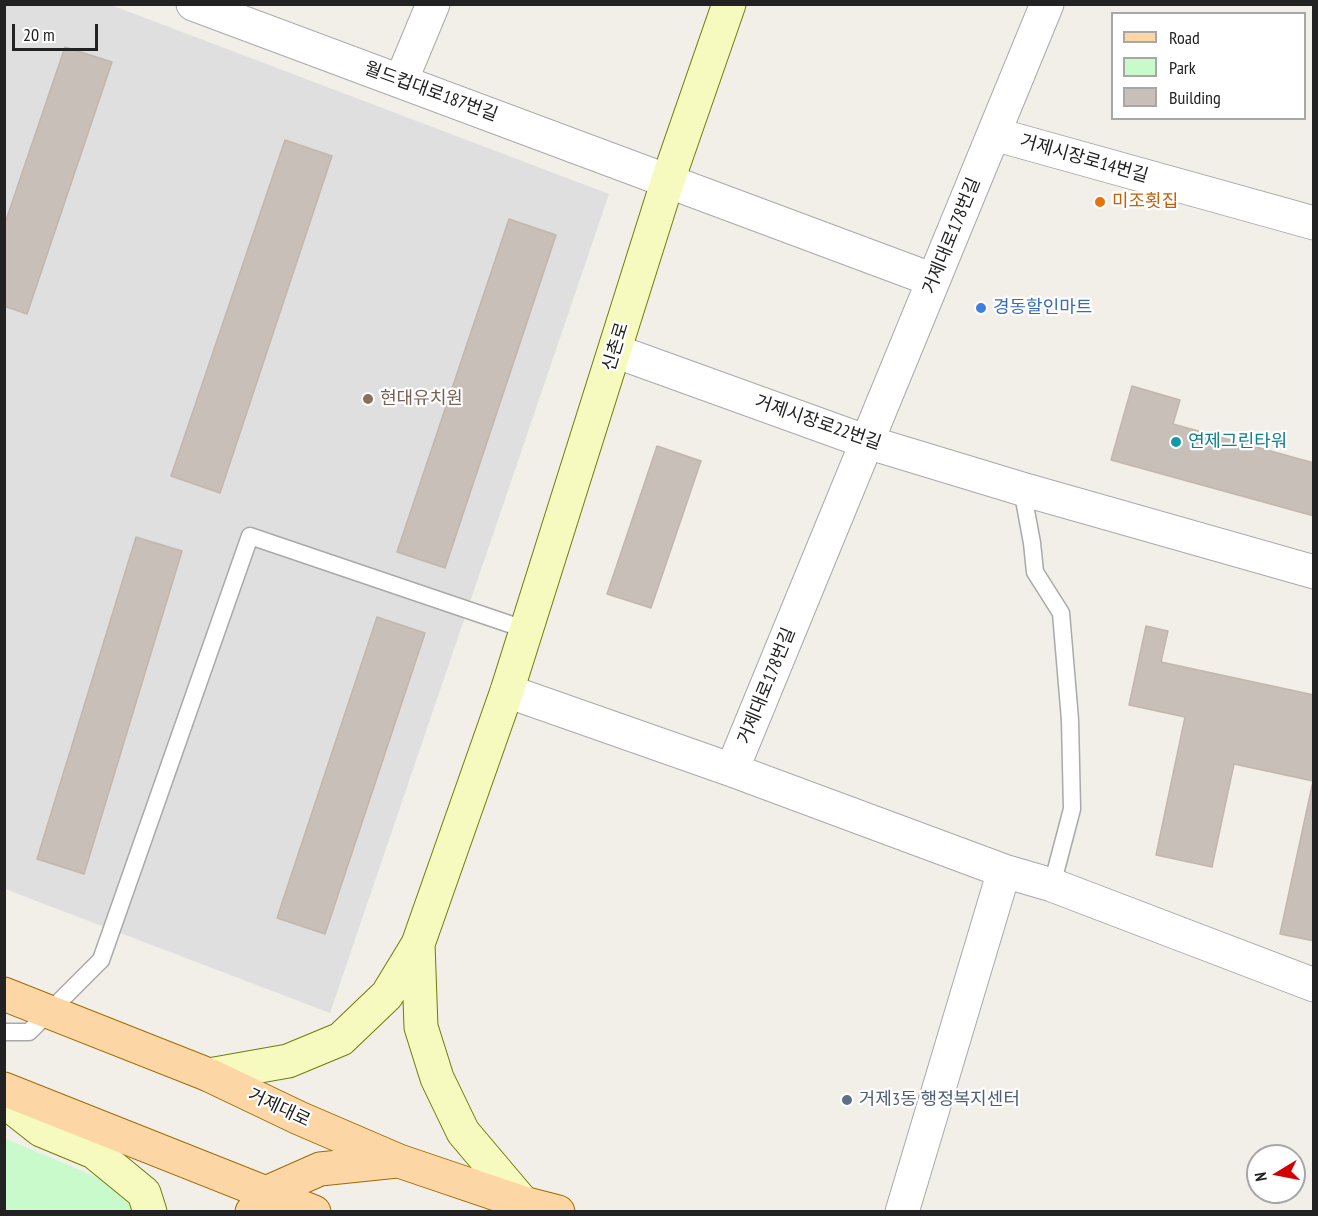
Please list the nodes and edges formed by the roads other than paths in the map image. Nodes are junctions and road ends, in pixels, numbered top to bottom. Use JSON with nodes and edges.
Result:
{"nodes":[{"id":1,"x":193,"y":4,"type":"edge"},
{"id":2,"x":433,"y":4,"type":"edge"},
{"id":3,"x":729,"y":4,"type":"edge"},
{"id":4,"x":1047,"y":4,"type":"edge"},
{"id":5,"x":401,"y":81,"type":"junction"},
{"id":6,"x":994,"y":134,"type":"junction"},
{"id":7,"x":668,"y":180,"type":"junction"},
{"id":8,"x":1314,"y":223,"type":"edge"},
{"id":9,"x":933,"y":280,"type":"junction"},
{"id":10,"x":615,"y":351,"type":"junction"},
{"id":11,"x":867,"y":442,"type":"junction"},
{"id":12,"x":1022,"y":489,"type":"junction"},
{"id":13,"x":1314,"y":572,"type":"edge"},
{"id":14,"x":527,"y":630,"type":"junction"},
{"id":15,"x":507,"y":691,"type":"junction"},
{"id":16,"x":732,"y":770,"type":"junction"},
{"id":17,"x":1004,"y":871,"type":"junction"},
{"id":18,"x":1052,"y":885,"type":"junction"},
{"id":19,"x":418,"y":944,"type":"junction"},
{"id":20,"x":1314,"y":985,"type":"edge"},
{"id":21,"x":4,"y":994,"type":"edge"},
{"id":22,"x":50,"y":1013,"type":"junction"},
{"id":23,"x":4,"y":1032,"type":"edge"},
{"id":24,"x":209,"y":1075,"type":"junction"},
{"id":25,"x":4,"y":1089,"type":"edge"},
{"id":26,"x":4,"y":1101,"type":"edge"},
{"id":27,"x":399,"y":1161,"type":"junction"},
{"id":28,"x":260,"y":1202,"type":"edge"},
{"id":29,"x":523,"y":1203,"type":"junction"},
{"id":30,"x":150,"y":1212,"type":"edge"},
{"id":31,"x":314,"y":1212,"type":"edge"},
{"id":32,"x":558,"y":1212,"type":"edge"},
{"id":33,"x":902,"y":1212,"type":"edge"}],
"edges":[{"from":1,"to":5,"type":"street","name":"월드컵대로187번길"},
{"from":2,"to":5,"type":"street"},
{"from":3,"to":7,"type":"main road","name":"신촌로"},
{"from":4,"to":6,"type":"street","name":"거제대로178번길"},
{"from":5,"to":7,"type":"street","name":"월드컵대로187번길"},
{"from":6,"to":8,"type":"street","name":"거제시장로14번길"},
{"from":6,"to":9,"type":"street","name":"거제대로178번길"},
{"from":7,"to":9,"type":"street","name":"월드컵대로187번길"},
{"from":7,"to":10,"type":"main road","name":"신촌로"},
{"from":9,"to":11,"type":"street","name":"거제대로178번길"},
{"from":10,"to":11,"type":"street","name":"거제시장로22번길"},
{"from":10,"to":14,"type":"main road","name":"신촌로"},
{"from":11,"to":12,"type":"street","name":"거제시장로22번길"},
{"from":11,"to":16,"type":"street","name":"거제대로178번길"},
{"from":12,"to":13,"type":"street","name":"거제시장로22번길"},
{"from":12,"to":18,"type":"lane"},
{"from":14,"to":15,"type":"main road","name":"신촌로"},
{"from":14,"to":22,"type":"lane"},
{"from":15,"to":16,"type":"street"},
{"from":15,"to":19,"type":"main road","name":"신촌로"},
{"from":16,"to":17,"type":"street"},
{"from":17,"to":18,"type":"street"},
{"from":17,"to":33,"type":"street"},
{"from":18,"to":20,"type":"street"},
{"from":19,"to":24,"type":"main road"},
{"from":19,"to":29,"type":"main road"},
{"from":21,"to":22,"type":"main road","name":"거제대로"},
{"from":22,"to":23,"type":"lane"},
{"from":22,"to":24,"type":"main road","name":"거제대로"},
{"from":24,"to":27,"type":"main road","name":"거제대로"},
{"from":25,"to":28,"type":"main road"},
{"from":26,"to":30,"type":"main road"},
{"from":27,"to":28,"type":"main road"},
{"from":27,"to":29,"type":"main road","name":"거제대로"},
{"from":28,"to":31,"type":"main road"},
{"from":29,"to":32,"type":"main road","name":"거제대로"}]}
